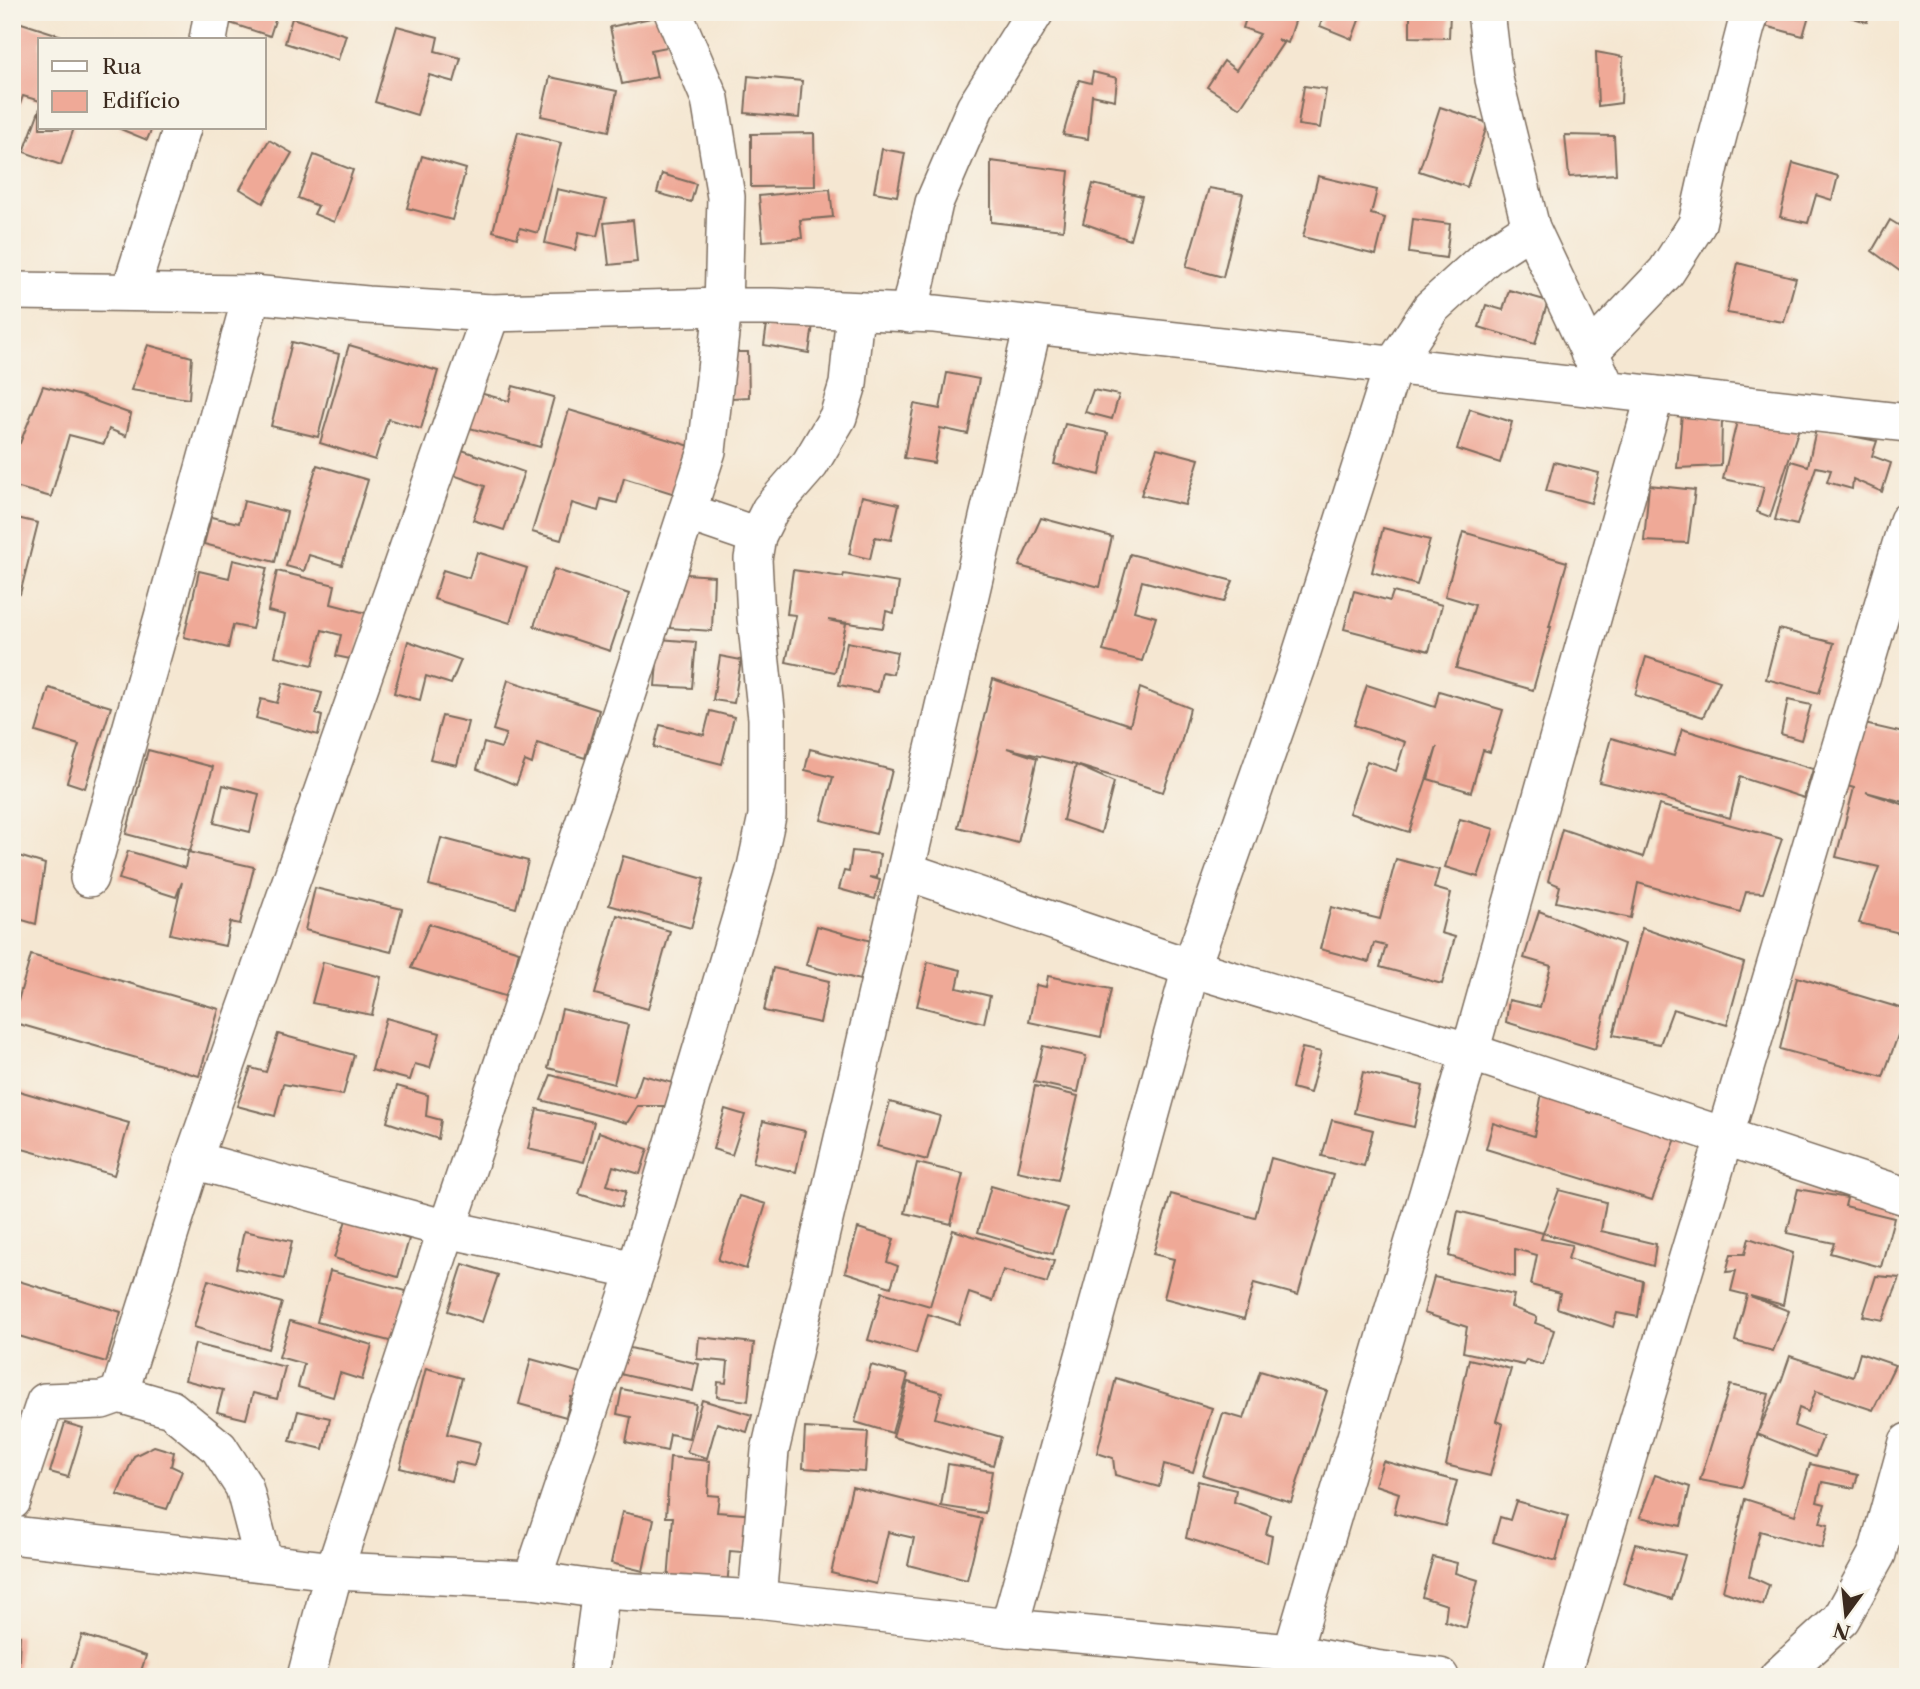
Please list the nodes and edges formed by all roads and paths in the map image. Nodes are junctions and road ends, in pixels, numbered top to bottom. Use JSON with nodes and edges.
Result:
{"nodes":[{"id":1,"x":212,"y":12,"type":"edge"},
{"id":2,"x":673,"y":12,"type":"edge"},
{"id":3,"x":1035,"y":12,"type":"edge"},
{"id":4,"x":1486,"y":12,"type":"edge"},
{"id":5,"x":1751,"y":12,"type":"edge"},
{"id":6,"x":208,"y":38,"type":"edge"},
{"id":7,"x":181,"y":130,"type":"edge"},
{"id":8,"x":1531,"y":228,"type":"junction"},
{"id":9,"x":12,"y":291,"type":"edge"},
{"id":10,"x":130,"y":292,"type":"junction"},
{"id":11,"x":252,"y":294,"type":"junction"},
{"id":12,"x":723,"y":307,"type":"junction"},
{"id":13,"x":855,"y":312,"type":"junction"},
{"id":14,"x":491,"y":313,"type":"junction"},
{"id":15,"x":909,"y":314,"type":"junction"},
{"id":16,"x":1033,"y":326,"type":"junction"},
{"id":17,"x":1589,"y":352,"type":"junction"},
{"id":18,"x":1393,"y":366,"type":"junction"},
{"id":19,"x":1607,"y":389,"type":"junction"},
{"id":20,"x":1655,"y":395,"type":"junction"},
{"id":21,"x":1908,"y":423,"type":"edge"},
{"id":22,"x":688,"y":512,"type":"junction"},
{"id":23,"x":1908,"y":521,"type":"edge"},
{"id":24,"x":757,"y":536,"type":"junction"},
{"id":25,"x":906,"y":871,"type":"junction"},
{"id":26,"x":89,"y":877,"type":"dead end"},
{"id":27,"x":1191,"y":968,"type":"junction"},
{"id":28,"x":1471,"y":1052,"type":"junction"},
{"id":29,"x":1725,"y":1135,"type":"junction"},
{"id":30,"x":193,"y":1160,"type":"junction"},
{"id":31,"x":1908,"y":1197,"type":"edge"},
{"id":32,"x":447,"y":1229,"type":"junction"},
{"id":33,"x":636,"y":1270,"type":"junction"},
{"id":34,"x":118,"y":1394,"type":"junction"},
{"id":35,"x":1908,"y":1442,"type":"edge"},
{"id":36,"x":12,"y":1501,"type":"edge"},
{"id":37,"x":12,"y":1535,"type":"edge"},
{"id":38,"x":264,"y":1563,"type":"junction"},
{"id":39,"x":334,"y":1571,"type":"junction"},
{"id":40,"x":532,"y":1580,"type":"junction"},
{"id":41,"x":601,"y":1590,"type":"junction"},
{"id":42,"x":757,"y":1599,"type":"junction"},
{"id":43,"x":1009,"y":1628,"type":"junction"},
{"id":44,"x":1292,"y":1653,"type":"junction"},
{"id":45,"x":1374,"y":1673,"type":"edge"},
{"id":46,"x":306,"y":1677,"type":"edge"},
{"id":47,"x":589,"y":1677,"type":"edge"},
{"id":48,"x":1440,"y":1677,"type":"edge"},
{"id":49,"x":1561,"y":1677,"type":"edge"},
{"id":50,"x":1779,"y":1677,"type":"edge"}],
"edges":[{"from":1,"to":6,"type":"street"},
{"from":2,"to":12,"type":"street"},
{"from":3,"to":15,"type":"street"},
{"from":4,"to":8,"type":"street"},
{"from":5,"to":17,"type":"street"},
{"from":7,"to":10,"type":"street"},
{"from":8,"to":17,"type":"street"},
{"from":8,"to":18,"type":"street"},
{"from":9,"to":10,"type":"street"},
{"from":10,"to":11,"type":"street"},
{"from":11,"to":14,"type":"street"},
{"from":11,"to":26,"type":"street"},
{"from":12,"to":13,"type":"street"},
{"from":12,"to":14,"type":"street"},
{"from":12,"to":22,"type":"street"},
{"from":13,"to":15,"type":"street"},
{"from":13,"to":24,"type":"street"},
{"from":14,"to":30,"type":"street"},
{"from":15,"to":16,"type":"street"},
{"from":16,"to":18,"type":"street"},
{"from":16,"to":25,"type":"street"},
{"from":17,"to":19,"type":"street"},
{"from":18,"to":19,"type":"street"},
{"from":18,"to":27,"type":"street"},
{"from":19,"to":20,"type":"street"},
{"from":20,"to":21,"type":"street"},
{"from":20,"to":28,"type":"street"},
{"from":22,"to":24,"type":"street"},
{"from":22,"to":32,"type":"street"},
{"from":23,"to":29,"type":"street"},
{"from":24,"to":33,"type":"street"},
{"from":25,"to":27,"type":"street"},
{"from":25,"to":42,"type":"street"},
{"from":27,"to":28,"type":"street"},
{"from":27,"to":43,"type":"street"},
{"from":28,"to":29,"type":"street"},
{"from":28,"to":44,"type":"street"},
{"from":29,"to":31,"type":"street"},
{"from":29,"to":49,"type":"street"},
{"from":30,"to":32,"type":"street"},
{"from":30,"to":34,"type":"street"},
{"from":32,"to":33,"type":"street"},
{"from":32,"to":39,"type":"street"},
{"from":33,"to":40,"type":"street"},
{"from":34,"to":36,"type":"street"},
{"from":34,"to":38,"type":"street"},
{"from":35,"to":50,"type":"street"},
{"from":37,"to":38,"type":"street"},
{"from":38,"to":39,"type":"street"},
{"from":39,"to":40,"type":"street"},
{"from":39,"to":46,"type":"street"},
{"from":40,"to":41,"type":"street"},
{"from":41,"to":42,"type":"street"},
{"from":41,"to":47,"type":"street"},
{"from":42,"to":43,"type":"street"},
{"from":43,"to":44,"type":"street"},
{"from":44,"to":45,"type":"street"},
{"from":45,"to":48,"type":"street"}]}
